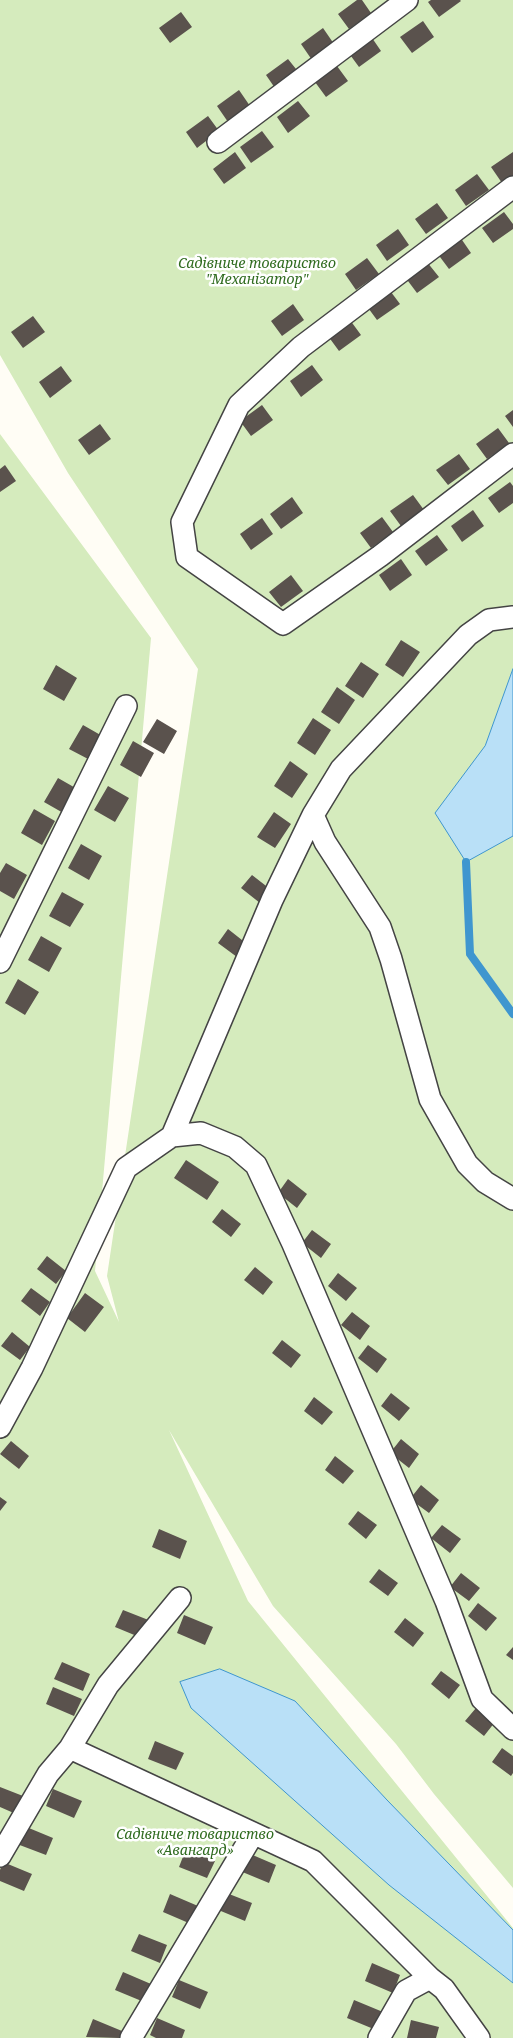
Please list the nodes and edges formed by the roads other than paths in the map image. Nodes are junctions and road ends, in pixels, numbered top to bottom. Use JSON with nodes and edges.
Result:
{"nodes":[{"id":1,"x":407,"y":0,"type":"edge"},
{"id":2,"x":218,"y":142,"type":"dead end"},
{"id":3,"x":513,"y":187,"type":"edge"},
{"id":4,"x":513,"y":454,"type":"edge"},
{"id":5,"x":513,"y":617,"type":"edge"},
{"id":6,"x":126,"y":706,"type":"dead end"},
{"id":7,"x":313,"y":815,"type":"junction"},
{"id":8,"x":0,"y":962,"type":"edge"},
{"id":9,"x":172,"y":1136,"type":"junction"},
{"id":10,"x":513,"y":1199,"type":"edge"},
{"id":11,"x":0,"y":1427,"type":"edge"},
{"id":12,"x":180,"y":1598,"type":"dead end"},
{"id":13,"x":513,"y":1729,"type":"edge"},
{"id":14,"x":70,"y":1748,"type":"junction"},
{"id":15,"x":253,"y":1834,"type":"junction"},
{"id":16,"x":0,"y":1856,"type":"edge"},
{"id":17,"x":430,"y":1978,"type":"junction"},
{"id":18,"x":131,"y":2038,"type":"edge"},
{"id":19,"x":378,"y":2038,"type":"edge"},
{"id":20,"x":479,"y":2038,"type":"edge"}],
"edges":[{"from":1,"to":2,"type":"street"},
{"from":3,"to":4,"type":"street"},
{"from":5,"to":7,"type":"street"},
{"from":6,"to":8,"type":"street"},
{"from":7,"to":9,"type":"street"},
{"from":7,"to":10,"type":"street"},
{"from":9,"to":11,"type":"street"},
{"from":9,"to":13,"type":"street"},
{"from":12,"to":14,"type":"street"},
{"from":14,"to":15,"type":"street"},
{"from":14,"to":16,"type":"street"},
{"from":15,"to":17,"type":"street"},
{"from":15,"to":18,"type":"street"},
{"from":17,"to":19,"type":"street"},
{"from":17,"to":20,"type":"street"}]}
